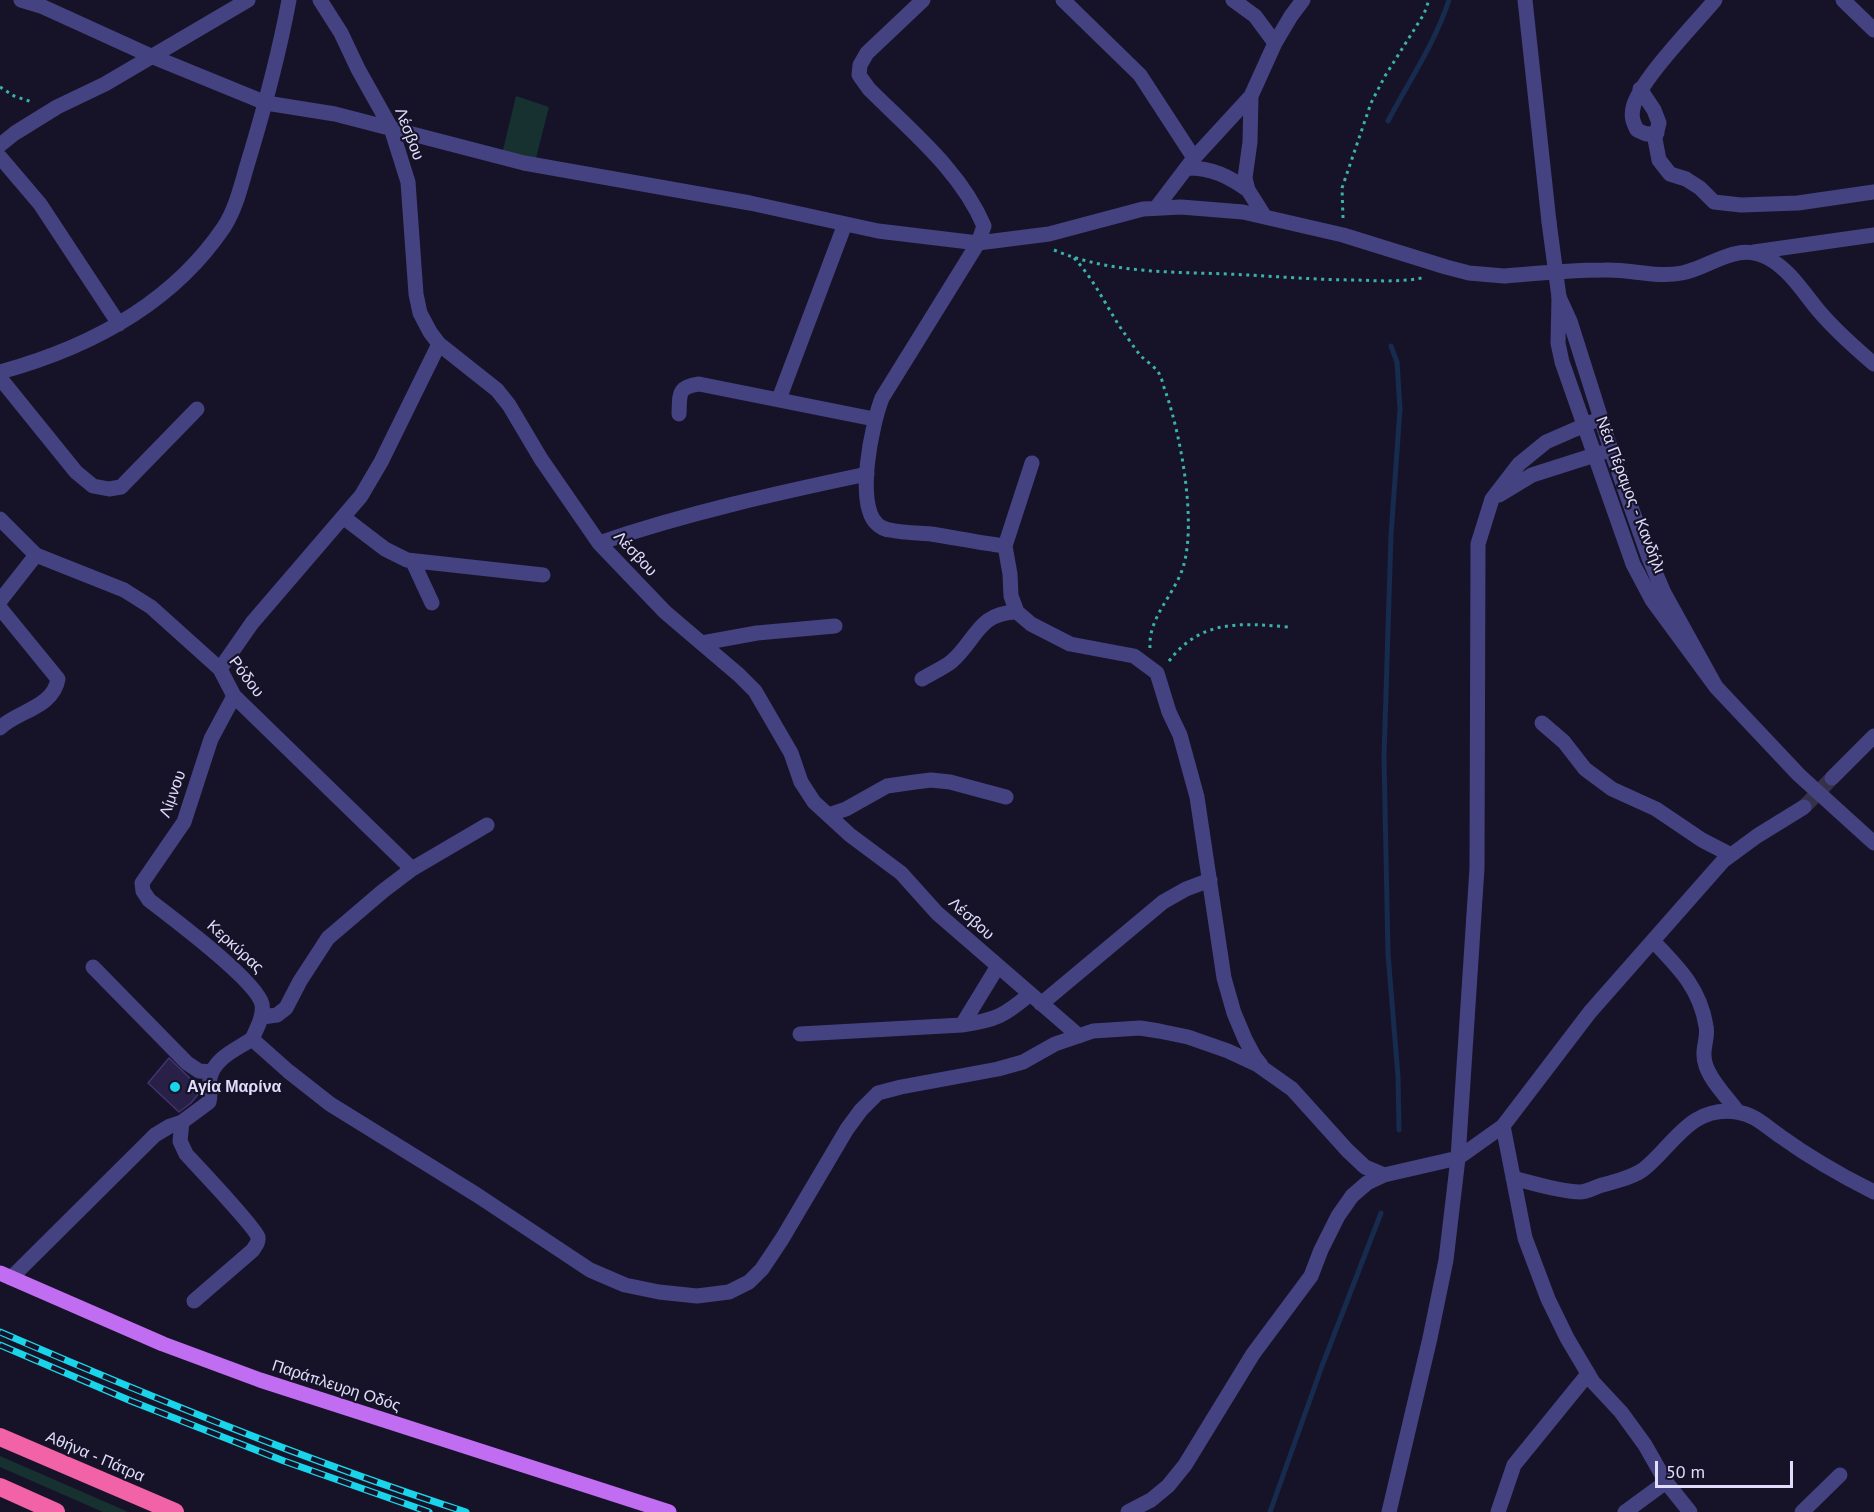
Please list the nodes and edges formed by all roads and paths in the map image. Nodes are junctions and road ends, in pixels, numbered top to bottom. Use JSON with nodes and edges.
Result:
{"nodes":[{"id":1,"x":21,"y":0,"type":"edge"},
{"id":2,"x":248,"y":0,"type":"edge"},
{"id":3,"x":289,"y":0,"type":"edge"},
{"id":4,"x":320,"y":0,"type":"edge"},
{"id":5,"x":923,"y":0,"type":"edge"},
{"id":6,"x":1063,"y":0,"type":"edge"},
{"id":7,"x":1233,"y":0,"type":"edge"},
{"id":8,"x":1304,"y":0,"type":"edge"},
{"id":9,"x":1429,"y":0,"type":"edge"},
{"id":10,"x":1525,"y":0,"type":"edge"},
{"id":11,"x":1715,"y":0,"type":"edge"},
{"id":12,"x":1844,"y":0,"type":"edge"},
{"id":13,"x":1874,"y":30,"type":"edge"},
{"id":14,"x":1275,"y":43,"type":"junction"},
{"id":15,"x":150,"y":56,"type":"junction"},
{"id":16,"x":0,"y":87,"type":"edge"},
{"id":17,"x":1640,"y":89,"type":"junction"},
{"id":18,"x":1251,"y":96,"type":"junction"},
{"id":19,"x":266,"y":103,"type":"junction"},
{"id":20,"x":57,"y":106,"type":"junction"},
{"id":21,"x":391,"y":128,"type":"junction"},
{"id":22,"x":1657,"y":133,"type":"junction"},
{"id":23,"x":0,"y":145,"type":"edge"},
{"id":24,"x":0,"y":157,"type":"edge"},
{"id":25,"x":1191,"y":163,"type":"junction"},
{"id":26,"x":1248,"y":190,"type":"junction"},
{"id":27,"x":1874,"y":192,"type":"edge"},
{"id":28,"x":1156,"y":208,"type":"junction"},
{"id":29,"x":1265,"y":217,"type":"junction"},
{"id":30,"x":845,"y":224,"type":"junction"},
{"id":31,"x":1874,"y":235,"type":"edge"},
{"id":32,"x":1343,"y":236,"type":"junction"},
{"id":33,"x":1028,"y":237,"type":"junction"},
{"id":34,"x":978,"y":243,"type":"junction"},
{"id":35,"x":1751,"y":252,"type":"junction"},
{"id":36,"x":1074,"y":258,"type":"junction"},
{"id":37,"x":1446,"y":267,"type":"junction"},
{"id":38,"x":1559,"y":297,"type":"junction"},
{"id":39,"x":119,"y":324,"type":"junction"},
{"id":40,"x":439,"y":344,"type":"junction"},
{"id":41,"x":1874,"y":364,"type":"edge"},
{"id":42,"x":0,"y":372,"type":"edge"},
{"id":43,"x":0,"y":378,"type":"edge"},
{"id":44,"x":779,"y":399,"type":"junction"},
{"id":45,"x":197,"y":409,"type":"dead end"},
{"id":46,"x":679,"y":414,"type":"dead end"},
{"id":47,"x":874,"y":418,"type":"junction"},
{"id":48,"x":1601,"y":418,"type":"junction"},
{"id":49,"x":1584,"y":425,"type":"junction"},
{"id":50,"x":1611,"y":450,"type":"junction"},
{"id":51,"x":1594,"y":455,"type":"junction"},
{"id":52,"x":1032,"y":464,"type":"dead end"},
{"id":53,"x":867,"y":474,"type":"junction"},
{"id":54,"x":1492,"y":500,"type":"junction"},
{"id":55,"x":343,"y":517,"type":"junction"},
{"id":56,"x":0,"y":519,"type":"edge"},
{"id":57,"x":599,"y":543,"type":"junction"},
{"id":58,"x":1005,"y":546,"type":"junction"},
{"id":59,"x":36,"y":555,"type":"junction"},
{"id":60,"x":413,"y":562,"type":"junction"},
{"id":61,"x":543,"y":574,"type":"dead end"},
{"id":62,"x":0,"y":602,"type":"edge"},
{"id":63,"x":432,"y":603,"type":"dead end"},
{"id":64,"x":0,"y":608,"type":"edge"},
{"id":65,"x":1017,"y":612,"type":"junction"},
{"id":66,"x":834,"y":626,"type":"dead end"},
{"id":67,"x":1289,"y":627,"type":"dead end"},
{"id":68,"x":702,"y":643,"type":"junction"},
{"id":69,"x":220,"y":669,"type":"junction"},
{"id":70,"x":1157,"y":673,"type":"junction"},
{"id":71,"x":922,"y":679,"type":"dead end"},
{"id":72,"x":1716,"y":687,"type":"junction"},
{"id":73,"x":234,"y":696,"type":"junction"},
{"id":74,"x":1542,"y":723,"type":"dead end"},
{"id":75,"x":0,"y":728,"type":"edge"},
{"id":76,"x":1874,"y":736,"type":"edge"},
{"id":77,"x":1832,"y":778,"type":"tunnel mouth"},
{"id":78,"x":1006,"y":797,"type":"dead end"},
{"id":79,"x":1804,"y":807,"type":"tunnel mouth"},
{"id":80,"x":828,"y":815,"type":"junction"},
{"id":81,"x":487,"y":825,"type":"dead end"},
{"id":82,"x":1874,"y":843,"type":"edge"},
{"id":83,"x":1731,"y":855,"type":"junction"},
{"id":84,"x":412,"y":869,"type":"junction"},
{"id":85,"x":1210,"y":880,"type":"junction"},
{"id":86,"x":149,"y":900,"type":"joint"},
{"id":87,"x":1653,"y":941,"type":"junction"},
{"id":88,"x":998,"y":966,"type":"junction"},
{"id":89,"x":93,"y":967,"type":"dead end"},
{"id":90,"x":1036,"y":999,"type":"junction"},
{"id":91,"x":262,"y":1017,"type":"junction"},
{"id":92,"x":962,"y":1025,"type":"junction"},
{"id":93,"x":800,"y":1034,"type":"dead end"},
{"id":94,"x":1079,"y":1036,"type":"junction"},
{"id":95,"x":252,"y":1039,"type":"junction"},
{"id":96,"x":1264,"y":1069,"type":"junction"},
{"id":97,"x":212,"y":1072,"type":"junction"},
{"id":98,"x":1738,"y":1112,"type":"junction"},
{"id":99,"x":182,"y":1122,"type":"junction"},
{"id":100,"x":1503,"y":1126,"type":"junction"},
{"id":101,"x":1458,"y":1158,"type":"junction"},
{"id":102,"x":1384,"y":1175,"type":"junction"},
{"id":103,"x":1513,"y":1178,"type":"junction"},
{"id":104,"x":1874,"y":1192,"type":"edge"},
{"id":105,"x":6,"y":1276,"type":"edge"},
{"id":106,"x":194,"y":1301,"type":"dead end"},
{"id":107,"x":1588,"y":1374,"type":"junction"},
{"id":108,"x":0,"y":1437,"type":"edge"},
{"id":109,"x":1840,"y":1475,"type":"dead end"},
{"id":110,"x":1666,"y":1482,"type":"junction"},
{"id":111,"x":0,"y":1487,"type":"edge"},
{"id":112,"x":56,"y":1512,"type":"edge"},
{"id":113,"x":175,"y":1512,"type":"edge"},
{"id":114,"x":669,"y":1512,"type":"edge"},
{"id":115,"x":1128,"y":1512,"type":"edge"},
{"id":116,"x":1389,"y":1512,"type":"edge"},
{"id":117,"x":1498,"y":1512,"type":"edge"},
{"id":118,"x":1625,"y":1512,"type":"edge"},
{"id":119,"x":1690,"y":1512,"type":"edge"},
{"id":120,"x":1802,"y":1512,"type":"edge"}],
"edges":[{"from":1,"to":15,"type":"street"},
{"from":2,"to":15,"type":"street"},
{"from":3,"to":19,"type":"street"},
{"from":4,"to":21,"type":"street","name":"Λέσβου"},
{"from":5,"to":34,"type":"street"},
{"from":6,"to":25,"type":"street"},
{"from":7,"to":14,"type":"street"},
{"from":8,"to":14,"type":"street"},
{"from":9,"to":32,"type":"path"},
{"from":10,"to":38,"type":"street","name":"Νέα Πέραμος - Κανδήλι","bridge":true},
{"from":11,"to":17,"type":"street"},
{"from":12,"to":13,"type":"street"},
{"from":14,"to":18,"type":"street"},
{"from":15,"to":19,"type":"street"},
{"from":15,"to":20,"type":"street"},
{"from":16,"to":20,"type":"path"},
{"from":17,"to":22,"type":"street"},
{"from":17,"to":22,"type":"street"},
{"from":18,"to":25,"type":"street"},
{"from":18,"to":26,"type":"street"},
{"from":19,"to":21,"type":"street"},
{"from":19,"to":39,"type":"street"},
{"from":20,"to":23,"type":"street"},
{"from":21,"to":30,"type":"street"},
{"from":21,"to":40,"type":"street","name":"Λέσβου"},
{"from":22,"to":27,"type":"street"},
{"from":24,"to":39,"type":"street"},
{"from":25,"to":26,"type":"street"},
{"from":25,"to":28,"type":"street"},
{"from":26,"to":29,"type":"street"},
{"from":28,"to":29,"type":"street"},
{"from":28,"to":33,"type":"street"},
{"from":29,"to":32,"type":"street"},
{"from":30,"to":34,"type":"street"},
{"from":30,"to":44,"type":"street"},
{"from":31,"to":35,"type":"street"},
{"from":32,"to":37,"type":"street"},
{"from":33,"to":34,"type":"street"},
{"from":33,"to":36,"type":"path"},
{"from":34,"to":47,"type":"street"},
{"from":35,"to":37,"type":"street"},
{"from":35,"to":41,"type":"street"},
{"from":36,"to":37,"type":"path"},
{"from":36,"to":70,"type":"path"},
{"from":38,"to":48,"type":"street","name":"Νέα Πέραμος - Κανδήλι"},
{"from":38,"to":49,"type":"street","name":"Νέα Πέραμος - Κανδήλι"},
{"from":39,"to":42,"type":"street"},
{"from":40,"to":55,"type":"street"},
{"from":40,"to":57,"type":"street","name":"Λέσβου"},
{"from":43,"to":45,"type":"street"},
{"from":44,"to":46,"type":"street"},
{"from":44,"to":47,"type":"street"},
{"from":47,"to":53,"type":"street"},
{"from":48,"to":49,"type":"street"},
{"from":48,"to":50,"type":"street","name":"Νέα Πέραμος - Κανδήλι"},
{"from":49,"to":51,"type":"street","name":"Νέα Πέραμος - Κανδήλι"},
{"from":49,"to":54,"type":"street"},
{"from":50,"to":51,"type":"street"},
{"from":50,"to":72,"type":"street","name":"Νέα Πέραμος - Κανδήλι"},
{"from":51,"to":54,"type":"street"},
{"from":51,"to":72,"type":"street","name":"Νέα Πέραμος - Κανδήλι"},
{"from":52,"to":58,"type":"street"},
{"from":53,"to":57,"type":"street"},
{"from":53,"to":58,"type":"street"},
{"from":54,"to":101,"type":"street"},
{"from":55,"to":60,"type":"street"},
{"from":55,"to":69,"type":"street"},
{"from":56,"to":59,"type":"street","name":"Ρόδου"},
{"from":57,"to":68,"type":"street","name":"Λέσβου"},
{"from":58,"to":65,"type":"street"},
{"from":59,"to":62,"type":"street"},
{"from":59,"to":69,"type":"street","name":"Ρόδου"},
{"from":60,"to":61,"type":"street"},
{"from":60,"to":63,"type":"street"},
{"from":64,"to":75,"type":"street"},
{"from":65,"to":70,"type":"street"},
{"from":65,"to":71,"type":"street"},
{"from":66,"to":68,"type":"street"},
{"from":67,"to":70,"type":"path"},
{"from":68,"to":80,"type":"street","name":"Λέσβου"},
{"from":69,"to":73,"type":"street","name":"Ρόδου"},
{"from":70,"to":85,"type":"street"},
{"from":72,"to":82,"type":"street","name":"Νέα Πέραμος - Κανδήλι"},
{"from":73,"to":84,"type":"street","name":"Ρόδου"},
{"from":73,"to":86,"type":"street","name":"Λίμνου"},
{"from":74,"to":83,"type":"street"},
{"from":76,"to":77,"type":"street"},
{"from":78,"to":80,"type":"street"},
{"from":79,"to":83,"type":"street"},
{"from":80,"to":88,"type":"street","name":"Λέσβου"},
{"from":81,"to":84,"type":"street"},
{"from":83,"to":87,"type":"street"},
{"from":84,"to":91,"type":"street"},
{"from":85,"to":90,"type":"street"},
{"from":85,"to":96,"type":"street"},
{"from":86,"to":91,"type":"street","name":"Κερκύρας"},
{"from":87,"to":98,"type":"street"},
{"from":87,"to":100,"type":"street"},
{"from":88,"to":90,"type":"street","name":"Λέσβου"},
{"from":88,"to":92,"type":"street"},
{"from":89,"to":97,"type":"street"},
{"from":90,"to":92,"type":"street"},
{"from":90,"to":94,"type":"street","name":"Λέσβου"},
{"from":91,"to":95,"type":"street"},
{"from":92,"to":93,"type":"street"},
{"from":94,"to":95,"type":"street"},
{"from":94,"to":96,"type":"street"},
{"from":95,"to":97,"type":"street"},
{"from":96,"to":102,"type":"street"},
{"from":97,"to":99,"type":"street"},
{"from":98,"to":103,"type":"street"},
{"from":98,"to":104,"type":"street"},
{"from":99,"to":105,"type":"street"},
{"from":99,"to":106,"type":"street"},
{"from":100,"to":101,"type":"street"},
{"from":100,"to":103,"type":"street"},
{"from":101,"to":102,"type":"street"},
{"from":101,"to":116,"type":"street"},
{"from":102,"to":115,"type":"street"},
{"from":103,"to":107,"type":"street"},
{"from":105,"to":114,"type":"main road","name":"Παράπλευρη Οδός"},
{"from":107,"to":110,"type":"street"},
{"from":107,"to":117,"type":"street"},
{"from":108,"to":113,"type":"highway","name":"Αθήνα - Πάτρα"},
{"from":109,"to":120,"type":"street"},
{"from":110,"to":118,"type":"street"},
{"from":110,"to":119,"type":"street"},
{"from":111,"to":112,"type":"highway"}]}
